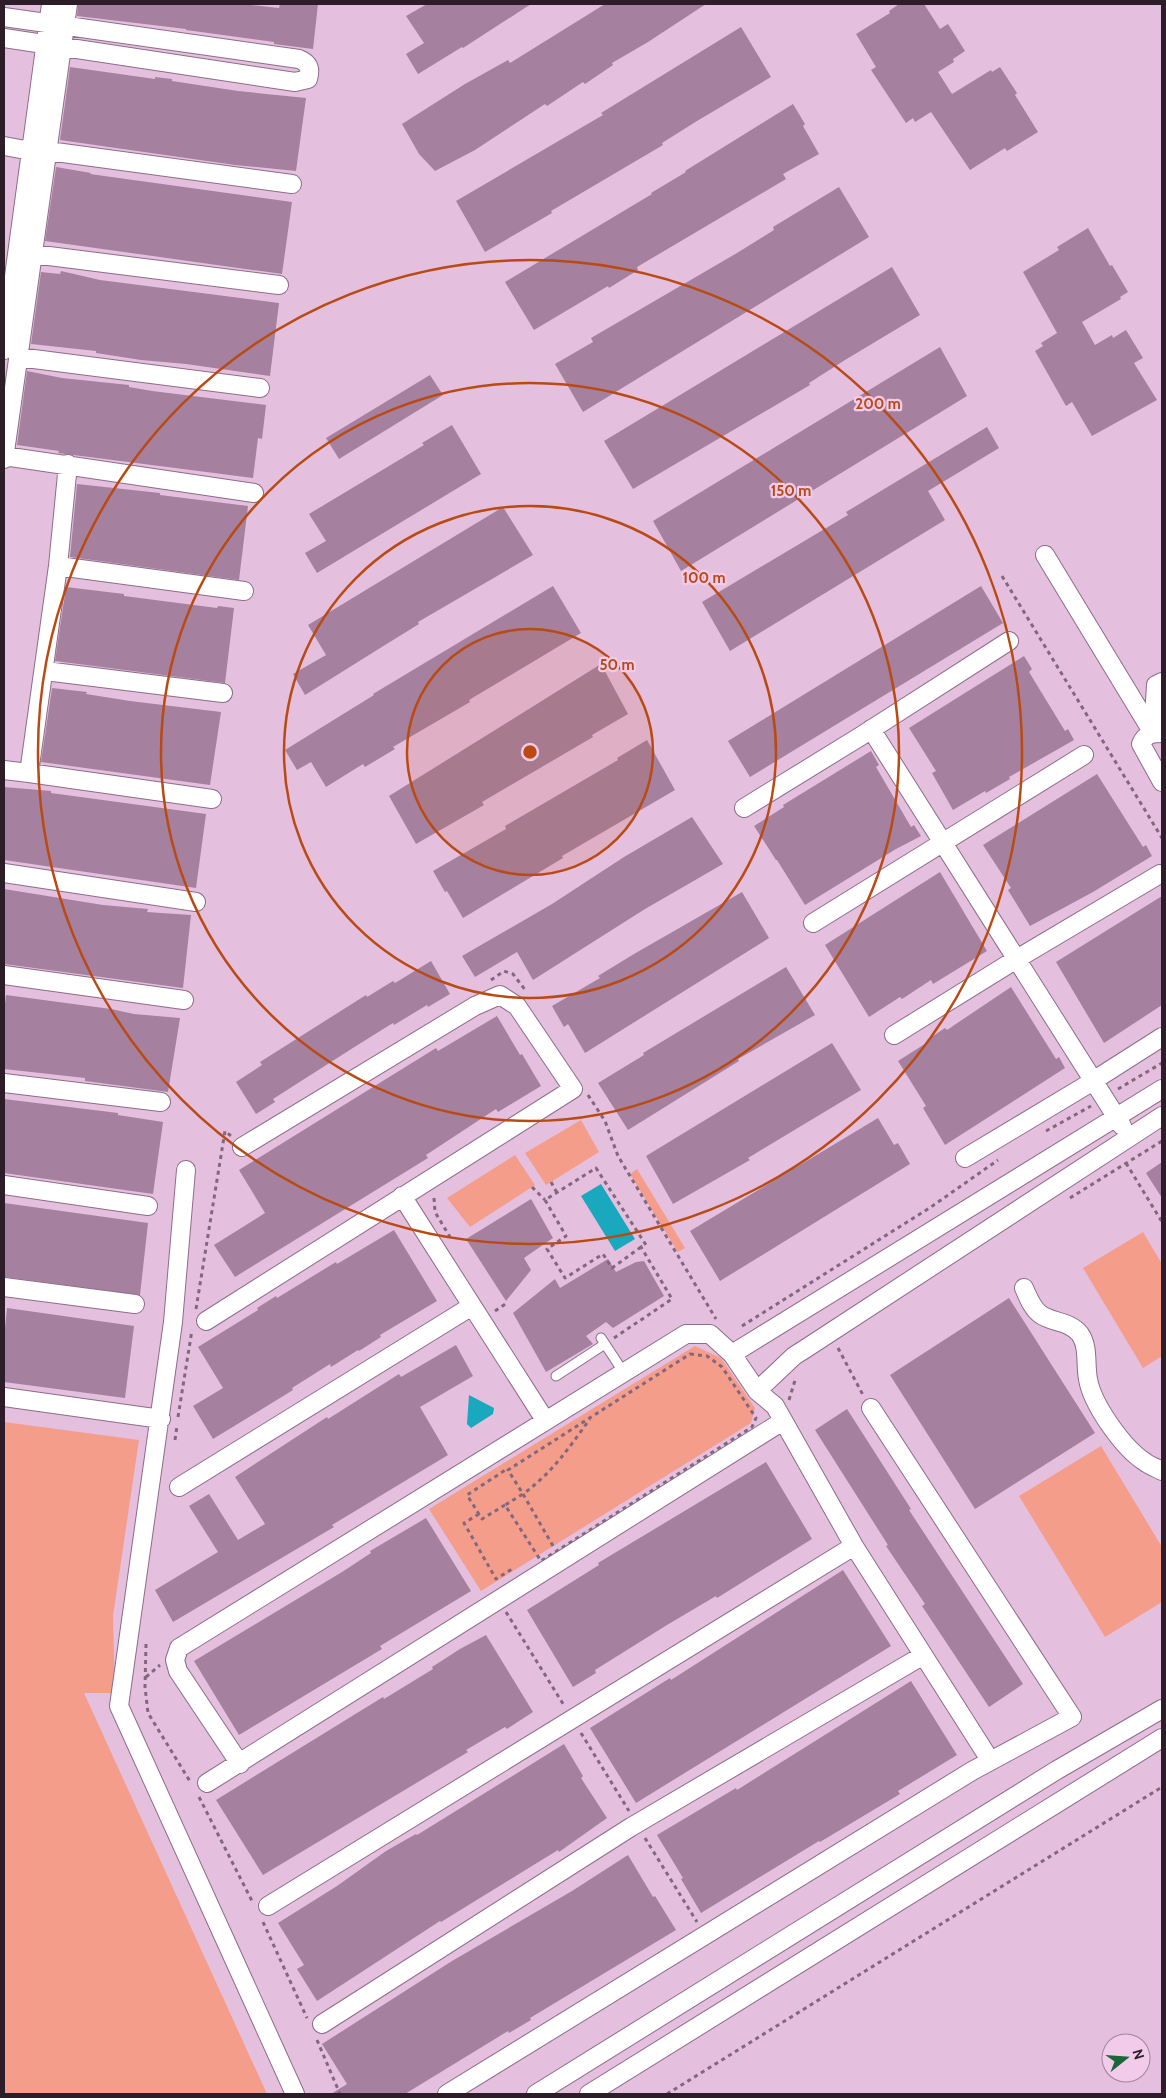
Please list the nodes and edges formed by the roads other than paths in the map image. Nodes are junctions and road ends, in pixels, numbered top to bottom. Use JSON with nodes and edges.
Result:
{"nodes":[{"id":1,"x":51,"y":4,"type":"edge"},
{"id":2,"x":68,"y":4,"type":"edge"},
{"id":3,"x":4,"y":17,"type":"edge"},
{"id":4,"x":56,"y":24,"type":"junction"},
{"id":5,"x":4,"y":38,"type":"edge"},
{"id":6,"x":54,"y":45,"type":"junction"},
{"id":7,"x":4,"y":146,"type":"edge"},
{"id":8,"x":39,"y":151,"type":"junction"},
{"id":9,"x":292,"y":184,"type":"dead end"},
{"id":10,"x":33,"y":254,"type":"junction"},
{"id":11,"x":279,"y":285,"type":"dead end"},
{"id":12,"x":11,"y":353,"type":"edge"},
{"id":13,"x":260,"y":388,"type":"dead end"},
{"id":14,"x":4,"y":457,"type":"edge"},
{"id":15,"x":68,"y":464,"type":"junction"},
{"id":16,"x":254,"y":492,"type":"dead end"},
{"id":17,"x":1045,"y":556,"type":"dead end"},
{"id":18,"x":58,"y":566,"type":"junction"},
{"id":19,"x":244,"y":591,"type":"dead end"},
{"id":20,"x":1009,"y":641,"type":"dead end"},
{"id":21,"x":45,"y":671,"type":"junction"},
{"id":22,"x":1162,"y":682,"type":"edge"},
{"id":23,"x":223,"y":693,"type":"dead end"},
{"id":24,"x":871,"y":729,"type":"junction"},
{"id":25,"x":1157,"y":733,"type":"edge"},
{"id":26,"x":1084,"y":755,"type":"dead end"},
{"id":27,"x":4,"y":770,"type":"edge"},
{"id":28,"x":29,"y":773,"type":"junction"},
{"id":29,"x":1162,"y":782,"type":"edge"},
{"id":30,"x":212,"y":798,"type":"dead end"},
{"id":31,"x":744,"y":808,"type":"dead end"},
{"id":32,"x":944,"y":843,"type":"junction"},
{"id":33,"x":4,"y":873,"type":"edge"},
{"id":34,"x":1160,"y":874,"type":"dead end"},
{"id":35,"x":196,"y":902,"type":"dead end"},
{"id":36,"x":813,"y":923,"type":"dead end"},
{"id":37,"x":1015,"y":960,"type":"junction"},
{"id":38,"x":4,"y":975,"type":"edge"},
{"id":39,"x":184,"y":1000,"type":"dead end"},
{"id":40,"x":894,"y":1035,"type":"dead end"},
{"id":41,"x":1162,"y":1037,"type":"edge"},
{"id":42,"x":1093,"y":1081,"type":"junction"},
{"id":43,"x":4,"y":1083,"type":"edge"},
{"id":44,"x":1162,"y":1089,"type":"edge"},
{"id":45,"x":161,"y":1102,"type":"dead end"},
{"id":46,"x":1162,"y":1116,"type":"edge"},
{"id":47,"x":1116,"y":1118,"type":"junction"},
{"id":48,"x":1129,"y":1138,"type":"junction"},
{"id":49,"x":242,"y":1147,"type":"dead end"},
{"id":50,"x":965,"y":1158,"type":"dead end"},
{"id":51,"x":186,"y":1170,"type":"dead end"},
{"id":52,"x":4,"y":1185,"type":"edge"},
{"id":53,"x":402,"y":1196,"type":"junction"},
{"id":54,"x":148,"y":1206,"type":"dead end"},
{"id":55,"x":4,"y":1287,"type":"edge"},
{"id":56,"x":1024,"y":1288,"type":"dead end"},
{"id":57,"x":135,"y":1304,"type":"dead end"},
{"id":58,"x":472,"y":1306,"type":"junction"},
{"id":59,"x":206,"y":1321,"type":"dead end"},
{"id":60,"x":732,"y":1354,"type":"junction"},
{"id":61,"x":624,"y":1373,"type":"junction"},
{"id":62,"x":556,"y":1376,"type":"dead end"},
{"id":63,"x":757,"y":1391,"type":"junction"},
{"id":64,"x":4,"y":1397,"type":"edge"},
{"id":65,"x":871,"y":1408,"type":"road end"},
{"id":66,"x":786,"y":1413,"type":"junction"},
{"id":67,"x":160,"y":1419,"type":"junction"},
{"id":68,"x":545,"y":1420,"type":"junction"},
{"id":69,"x":1162,"y":1471,"type":"edge"},
{"id":70,"x":180,"y":1487,"type":"dead end"},
{"id":71,"x":854,"y":1546,"type":"junction"},
{"id":72,"x":922,"y":1656,"type":"junction"},
{"id":73,"x":1162,"y":1709,"type":"edge"},
{"id":74,"x":1162,"y":1738,"type":"edge"},
{"id":75,"x":990,"y":1760,"type":"junction"},
{"id":76,"x":240,"y":1764,"type":"junction"},
{"id":77,"x":207,"y":1783,"type":"dead end"},
{"id":78,"x":268,"y":1906,"type":"dead end"},
{"id":79,"x":801,"y":1929,"type":"junction"},
{"id":80,"x":815,"y":1954,"type":"junction"},
{"id":81,"x":322,"y":2024,"type":"dead end"},
{"id":82,"x":295,"y":2094,"type":"edge"},
{"id":83,"x":447,"y":2094,"type":"edge"},
{"id":84,"x":536,"y":2094,"type":"edge"},
{"id":85,"x":589,"y":2094,"type":"edge"}],
"edges":[{"from":1,"to":4,"type":"street"},
{"from":2,"to":4,"type":"street"},
{"from":3,"to":4,"type":"street"},
{"from":4,"to":6,"type":"street"},
{"from":4,"to":6,"type":"street"},
{"from":5,"to":6,"type":"street"},
{"from":6,"to":8,"type":"street"},
{"from":7,"to":8,"type":"street"},
{"from":8,"to":9,"type":"street"},
{"from":8,"to":10,"type":"street"},
{"from":8,"to":12,"type":"street"},
{"from":10,"to":11,"type":"street"},
{"from":10,"to":12,"type":"street"},
{"from":12,"to":13,"type":"street"},
{"from":12,"to":14,"type":"street"},
{"from":14,"to":15,"type":"street"},
{"from":15,"to":16,"type":"street"},
{"from":15,"to":18,"type":"street"},
{"from":17,"to":25,"type":"street"},
{"from":18,"to":19,"type":"street"},
{"from":18,"to":21,"type":"street"},
{"from":20,"to":24,"type":"street"},
{"from":21,"to":23,"type":"street"},
{"from":21,"to":28,"type":"street"},
{"from":22,"to":25,"type":"street"},
{"from":24,"to":31,"type":"street"},
{"from":24,"to":32,"type":"street"},
{"from":25,"to":29,"type":"street"},
{"from":26,"to":32,"type":"street"},
{"from":27,"to":28,"type":"street"},
{"from":28,"to":30,"type":"street"},
{"from":32,"to":36,"type":"street"},
{"from":32,"to":37,"type":"street"},
{"from":33,"to":35,"type":"street"},
{"from":34,"to":37,"type":"street"},
{"from":37,"to":40,"type":"street"},
{"from":37,"to":42,"type":"street"},
{"from":38,"to":39,"type":"street"},
{"from":41,"to":42,"type":"street"},
{"from":42,"to":47,"type":"street"},
{"from":42,"to":50,"type":"street"},
{"from":43,"to":45,"type":"street"},
{"from":44,"to":47,"type":"street"},
{"from":46,"to":48,"type":"street"},
{"from":47,"to":48,"type":"street"},
{"from":47,"to":60,"type":"street"},
{"from":48,"to":63,"type":"street"},
{"from":49,"to":53,"type":"street"},
{"from":51,"to":67,"type":"street"},
{"from":52,"to":54,"type":"street"},
{"from":53,"to":58,"type":"street"},
{"from":53,"to":59,"type":"street"},
{"from":55,"to":57,"type":"street"},
{"from":56,"to":69,"type":"street"},
{"from":58,"to":68,"type":"street"},
{"from":58,"to":70,"type":"street"},
{"from":60,"to":61,"type":"street"},
{"from":60,"to":63,"type":"street"},
{"from":61,"to":62,"type":"lane"},
{"from":61,"to":68,"type":"street"},
{"from":63,"to":66,"type":"street"},
{"from":64,"to":67,"type":"street"},
{"from":65,"to":75,"type":"street"},
{"from":66,"to":71,"type":"street"},
{"from":66,"to":76,"type":"street"},
{"from":67,"to":82,"type":"street"},
{"from":68,"to":76,"type":"street"},
{"from":71,"to":72,"type":"street"},
{"from":71,"to":78,"type":"street"},
{"from":72,"to":75,"type":"street"},
{"from":72,"to":81,"type":"street"},
{"from":73,"to":79,"type":"street"},
{"from":74,"to":80,"type":"street"},
{"from":75,"to":83,"type":"street"},
{"from":76,"to":77,"type":"street"},
{"from":79,"to":80,"type":"street"},
{"from":79,"to":84,"type":"street"},
{"from":80,"to":85,"type":"street"}]}
